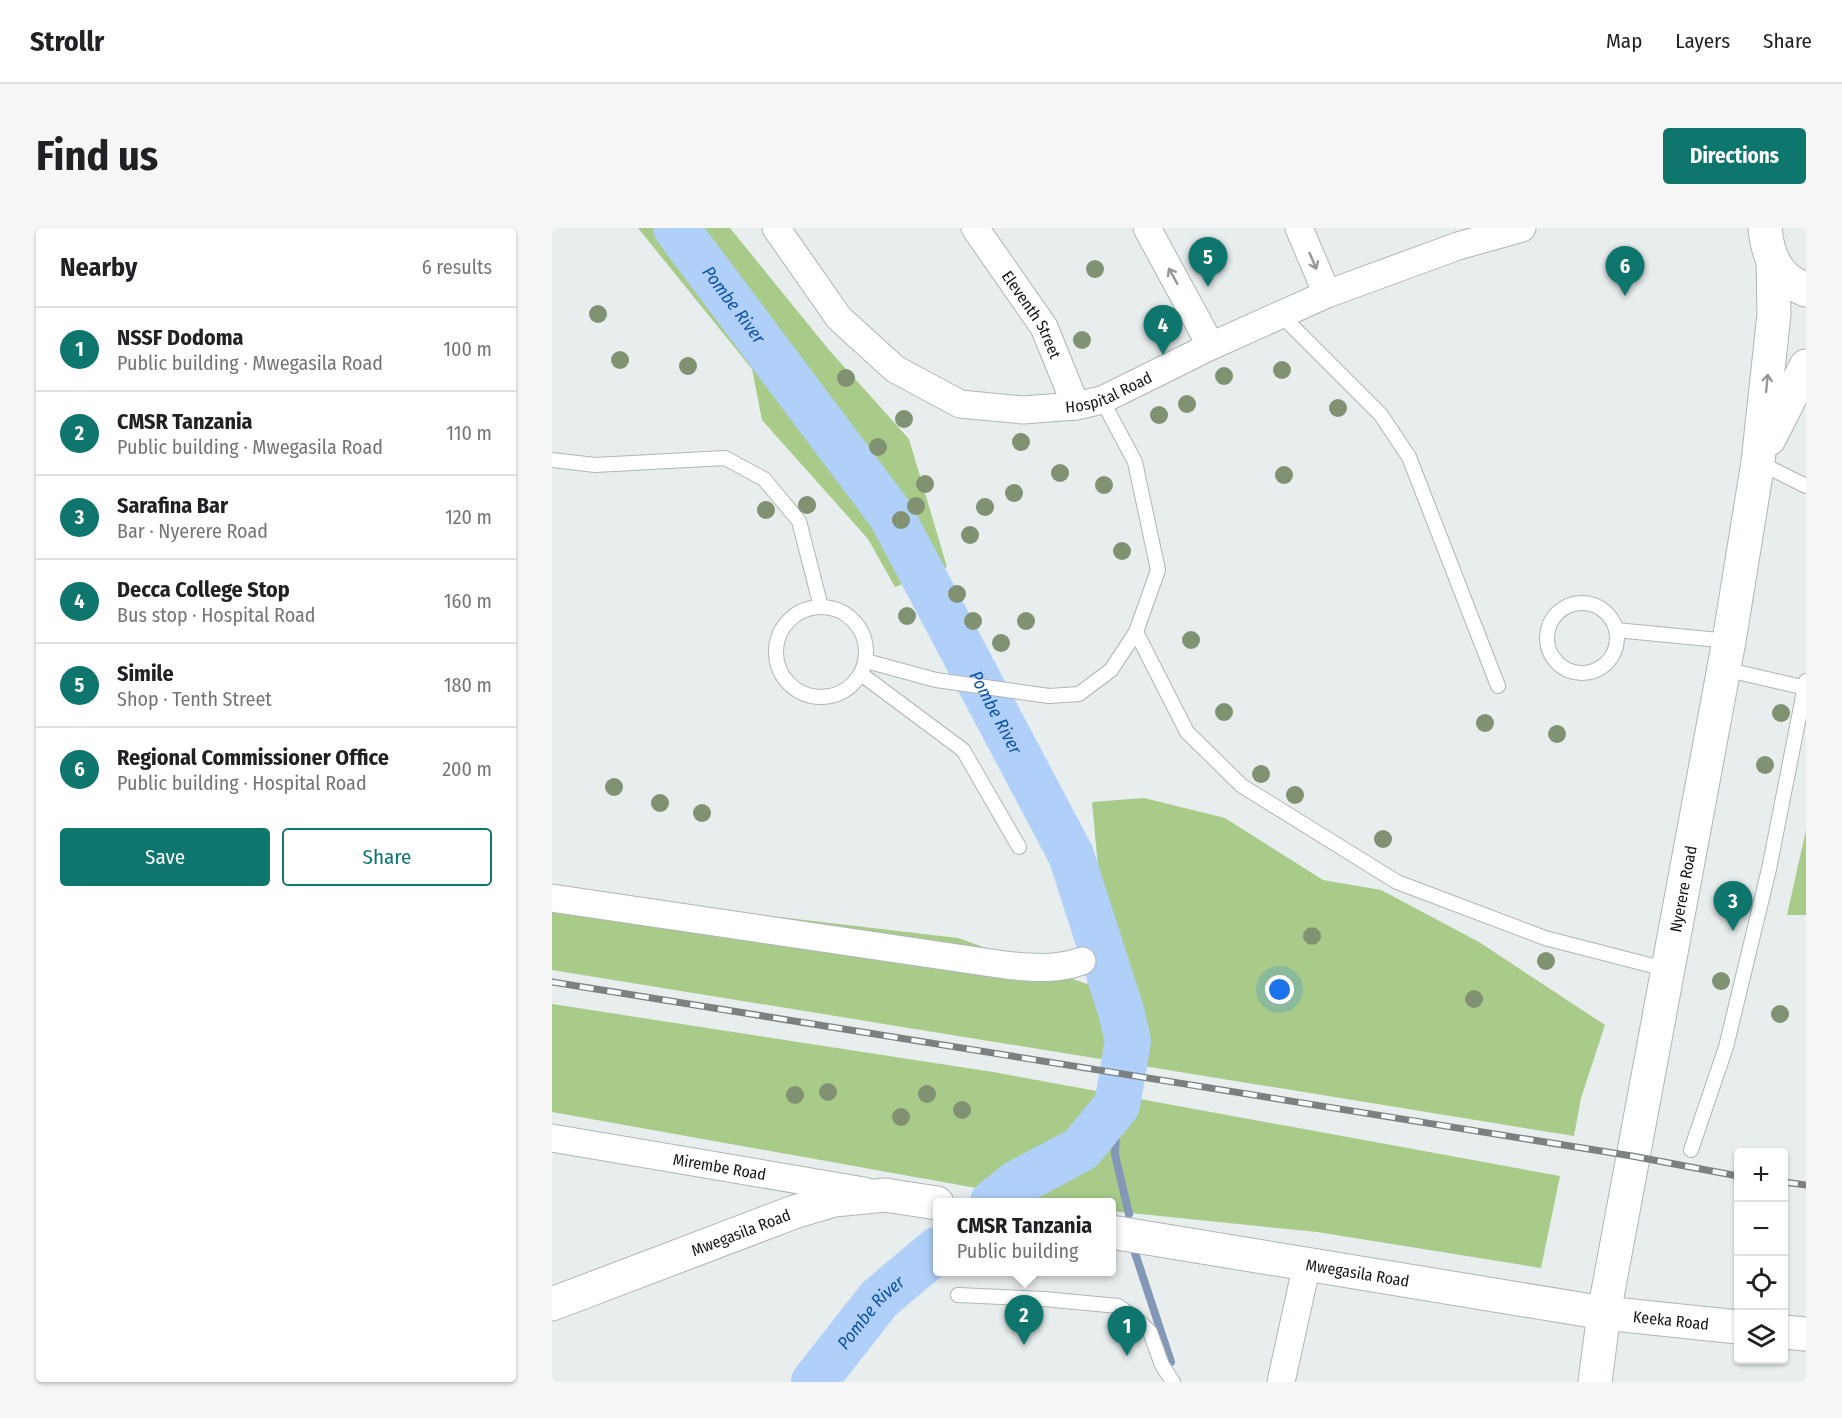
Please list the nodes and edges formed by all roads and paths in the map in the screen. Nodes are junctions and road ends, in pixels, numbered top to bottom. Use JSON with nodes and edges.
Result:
{"nodes":[{"id":1,"x":776,"y":228,"type":"edge"},
{"id":2,"x":975,"y":228,"type":"edge"},
{"id":3,"x":1147,"y":228,"type":"edge"},
{"id":4,"x":1299,"y":228,"type":"edge"},
{"id":5,"x":1522,"y":228,"type":"edge"},
{"id":6,"x":1455,"y":237,"type":"edge"},
{"id":7,"x":1763,"y":240,"type":"edge"},
{"id":8,"x":1806,"y":290,"type":"edge"},
{"id":9,"x":1328,"y":294,"type":"junction"},
{"id":10,"x":1281,"y":315,"type":"junction"},
{"id":11,"x":1211,"y":346,"type":"junction"},
{"id":12,"x":1806,"y":366,"type":"edge"},
{"id":13,"x":1102,"y":400,"type":"junction"},
{"id":14,"x":1076,"y":406,"type":"junction"},
{"id":15,"x":552,"y":460,"type":"edge"},
{"id":16,"x":1758,"y":462,"type":"junction"},
{"id":17,"x":1806,"y":486,"type":"edge"},
{"id":18,"x":822,"y":607,"type":"junction"},
{"id":19,"x":1616,"y":630,"type":"junction"},
{"id":20,"x":1136,"y":632,"type":"junction"},
{"id":21,"x":1727,"y":655,"type":"junction"},
{"id":22,"x":866,"y":661,"type":"junction"},
{"id":23,"x":861,"y":674,"type":"junction"},
{"id":24,"x":1498,"y":686,"type":"dead end"},
{"id":25,"x":1806,"y":686,"type":"edge"},
{"id":26,"x":1019,"y":847,"type":"dead end"},
{"id":27,"x":552,"y":898,"type":"edge"},
{"id":28,"x":1082,"y":961,"type":"dead end"},
{"id":29,"x":1669,"y":970,"type":"junction"},
{"id":30,"x":552,"y":1138,"type":"edge"},
{"id":31,"x":1691,"y":1150,"type":"dead end"},
{"id":32,"x":885,"y":1195,"type":"junction"},
{"id":33,"x":933,"y":1203,"type":"edge"},
{"id":34,"x":1116,"y":1233,"type":"edge"},
{"id":35,"x":1308,"y":1264,"type":"junction"},
{"id":36,"x":958,"y":1295,"type":"dead end"},
{"id":37,"x":552,"y":1304,"type":"edge"},
{"id":38,"x":1604,"y":1313,"type":"junction"},
{"id":39,"x":1734,"y":1327,"type":"edge"},
{"id":40,"x":1788,"y":1332,"type":"edge"},
{"id":41,"x":1806,"y":1334,"type":"edge"},
{"id":42,"x":1173,"y":1382,"type":"edge"},
{"id":43,"x":1281,"y":1382,"type":"edge"},
{"id":44,"x":1595,"y":1382,"type":"edge"}],
"edges":[{"from":1,"to":14,"type":"street","name":"Hospital Road"},
{"from":2,"to":14,"type":"street","name":"Eleventh Street"},
{"from":11,"to":3,"type":"street","one_way":true},
{"from":4,"to":9,"type":"street","one_way":true},
{"from":5,"to":6,"type":"street","name":"Hospital Road"},
{"from":6,"to":9,"type":"street","name":"Hospital Road"},
{"from":7,"to":8,"type":"main road"},
{"from":16,"to":7,"type":"main road","one_way":true},
{"from":9,"to":10,"type":"street","name":"Hospital Road"},
{"from":10,"to":11,"type":"street","name":"Hospital Road"},
{"from":10,"to":24,"type":"lane"},
{"from":11,"to":13,"type":"street","name":"Hospital Road"},
{"from":12,"to":16,"type":"main road"},
{"from":13,"to":14,"type":"street","name":"Hospital Road"},
{"from":13,"to":20,"type":"lane"},
{"from":15,"to":18,"type":"lane"},
{"from":16,"to":17,"type":"lane"},
{"from":16,"to":21,"type":"main road","name":"Nyerere Road"},
{"from":18,"to":22,"type":"lane"},
{"from":18,"to":23,"type":"lane"},
{"from":19,"to":19,"type":"lane"},
{"from":19,"to":21,"type":"lane"},
{"from":20,"to":22,"type":"lane"},
{"from":20,"to":29,"type":"lane"},
{"from":21,"to":25,"type":"lane"},
{"from":21,"to":29,"type":"main road","name":"Nyerere Road"},
{"from":22,"to":23,"type":"lane"},
{"from":23,"to":26,"type":"lane"},
{"from":25,"to":31,"type":"lane"},
{"from":27,"to":28,"type":"street"},
{"from":29,"to":38,"type":"main road","name":"Nyerere Road"},
{"from":30,"to":32,"type":"street","name":"Mirembe Road"},
{"from":32,"to":33,"type":"main road","name":"Mwegasila Road"},
{"from":32,"to":37,"type":"main road","name":"Mwegasila Road"},
{"from":34,"to":35,"type":"main road","name":"Mwegasila Road"},
{"from":35,"to":38,"type":"main road","name":"Mwegasila Road"},
{"from":35,"to":43,"type":"street"},
{"from":36,"to":42,"type":"lane"},
{"from":38,"to":39,"type":"main road","name":"Keeka Road"},
{"from":38,"to":44,"type":"main road","name":"Nyerere Road"},
{"from":40,"to":41,"type":"main road"}]}
